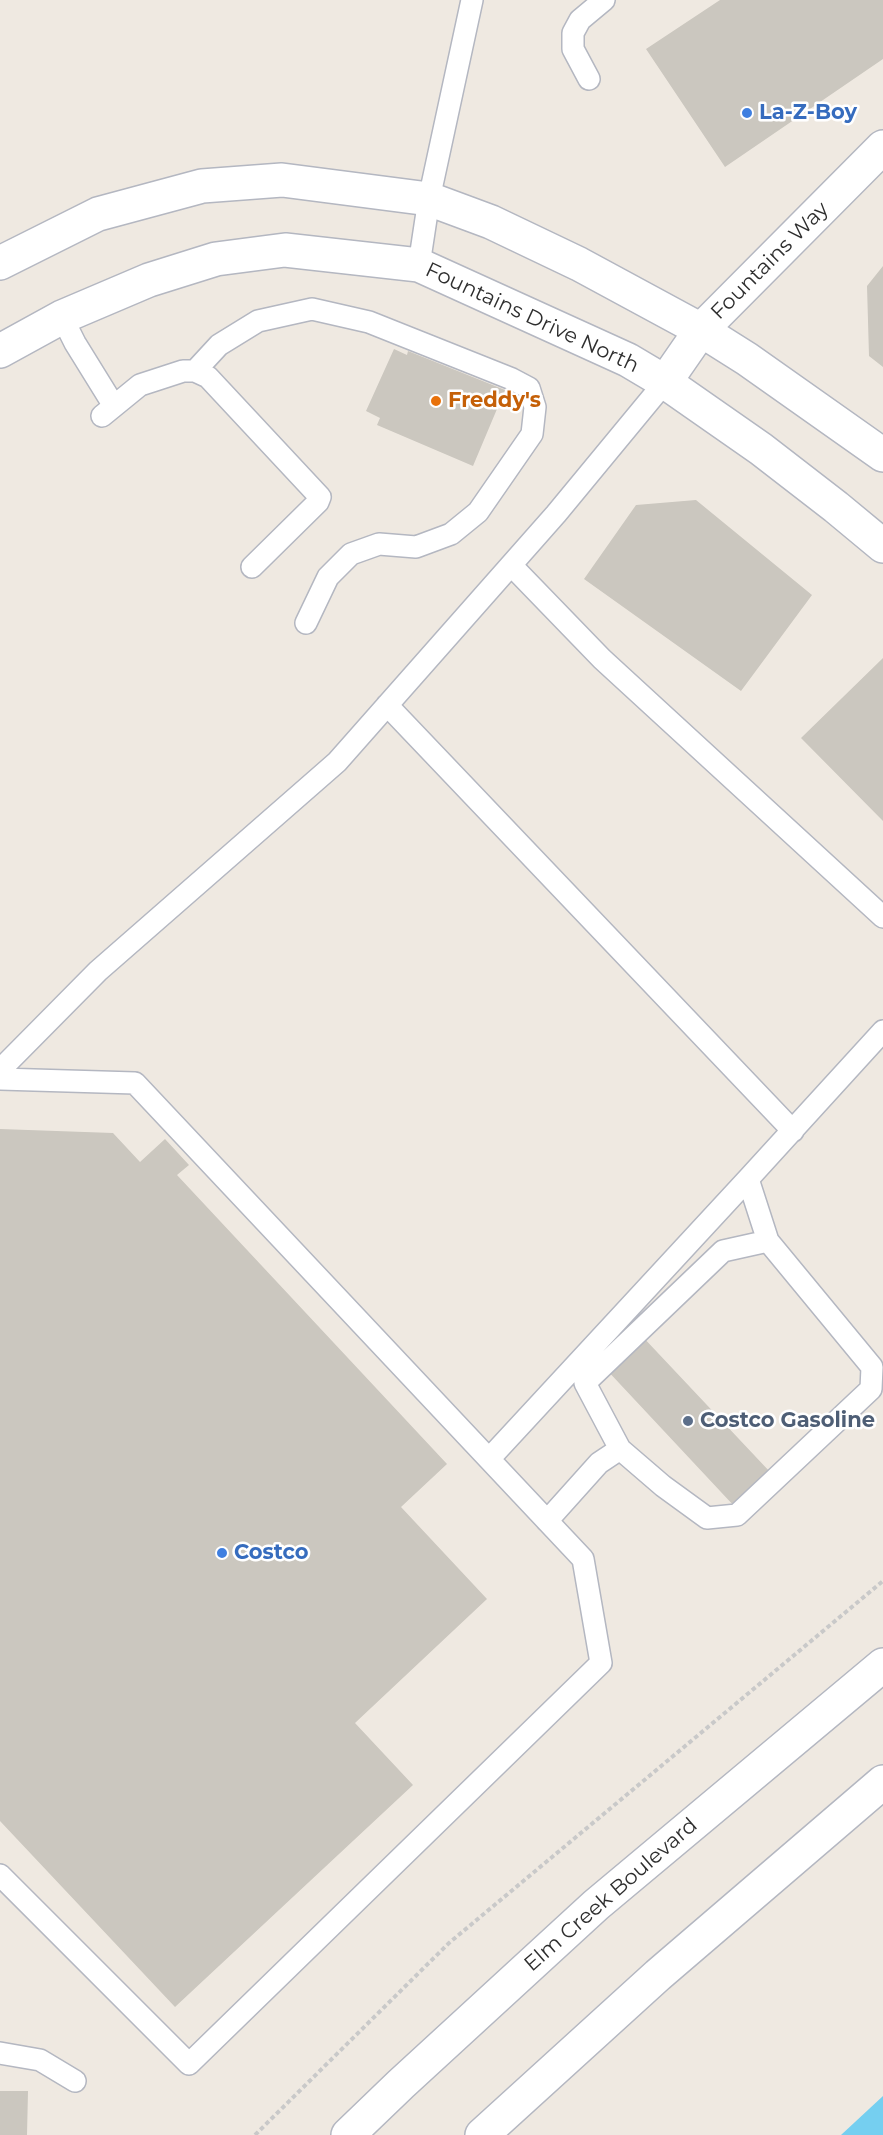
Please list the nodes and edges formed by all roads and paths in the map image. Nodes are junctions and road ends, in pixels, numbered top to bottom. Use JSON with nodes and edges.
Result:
{"nodes":[{"id":1,"x":472,"y":0,"type":"edge"},
{"id":2,"x":604,"y":0,"type":"edge"},
{"id":3,"x":589,"y":79,"type":"dead end"},
{"id":4,"x":883,"y":147,"type":"edge"},
{"id":5,"x":429,"y":199,"type":"junction"},
{"id":6,"x":0,"y":263,"type":"edge"},
{"id":7,"x":419,"y":265,"type":"junction"},
{"id":8,"x":62,"y":317,"type":"junction"},
{"id":9,"x":701,"y":330,"type":"junction"},
{"id":10,"x":0,"y":351,"type":"edge"},
{"id":11,"x":195,"y":371,"type":"junction"},
{"id":12,"x":665,"y":382,"type":"junction"},
{"id":13,"x":883,"y":455,"type":"edge"},
{"id":14,"x":883,"y":546,"type":"edge"},
{"id":15,"x":511,"y":565,"type":"junction"},
{"id":16,"x":252,"y":567,"type":"dead end"},
{"id":17,"x":306,"y":623,"type":"dead end"},
{"id":18,"x":387,"y":705,"type":"junction"},
{"id":19,"x":883,"y":917,"type":"edge"},
{"id":20,"x":883,"y":1031,"type":"edge"},
{"id":21,"x":0,"y":1070,"type":"edge"},
{"id":22,"x":0,"y":1078,"type":"edge"},
{"id":23,"x":793,"y":1131,"type":"junction"},
{"id":24,"x":748,"y":1179,"type":"junction"},
{"id":25,"x":768,"y":1241,"type":"junction"},
{"id":26,"x":620,"y":1449,"type":"junction"},
{"id":27,"x":489,"y":1459,"type":"junction"},
{"id":28,"x":547,"y":1521,"type":"junction"},
{"id":29,"x":883,"y":1581,"type":"edge"},
{"id":30,"x":883,"y":1665,"type":"edge"},
{"id":31,"x":883,"y":1782,"type":"edge"},
{"id":32,"x":0,"y":1875,"type":"edge"},
{"id":33,"x":0,"y":2053,"type":"edge"},
{"id":34,"x":75,"y":2081,"type":"dead end"},
{"id":35,"x":255,"y":2135,"type":"edge"},
{"id":36,"x":348,"y":2135,"type":"edge"},
{"id":37,"x":482,"y":2135,"type":"edge"}],
"edges":[{"from":1,"to":5,"type":"lane"},
{"from":2,"to":3,"type":"lane"},
{"from":4,"to":9,"type":"street","name":"Fountains Way"},
{"from":5,"to":6,"type":"street"},
{"from":5,"to":7,"type":"lane"},
{"from":5,"to":9,"type":"street"},
{"from":7,"to":8,"type":"street","name":"Fountains Drive North"},
{"from":7,"to":12,"type":"street","name":"Fountains Drive North"},
{"from":8,"to":10,"type":"street","name":"Fountains Drive North"},
{"from":8,"to":11,"type":"lane"},
{"from":9,"to":12,"type":"street","name":"Fountains Way"},
{"from":9,"to":13,"type":"street"},
{"from":11,"to":16,"type":"lane"},
{"from":11,"to":17,"type":"lane"},
{"from":12,"to":14,"type":"street","name":"Fountains Drive North"},
{"from":12,"to":15,"type":"lane"},
{"from":15,"to":18,"type":"lane"},
{"from":15,"to":19,"type":"lane"},
{"from":18,"to":21,"type":"lane"},
{"from":18,"to":23,"type":"lane"},
{"from":20,"to":23,"type":"lane"},
{"from":22,"to":27,"type":"lane"},
{"from":23,"to":24,"type":"lane"},
{"from":24,"to":25,"type":"lane"},
{"from":24,"to":27,"type":"lane"},
{"from":25,"to":26,"type":"lane"},
{"from":25,"to":26,"type":"lane"},
{"from":26,"to":28,"type":"lane"},
{"from":27,"to":28,"type":"lane"},
{"from":28,"to":32,"type":"lane"},
{"from":29,"to":35,"type":"path"},
{"from":30,"to":36,"type":"street","name":"Elm Creek Boulevard"},
{"from":31,"to":37,"type":"street"},
{"from":33,"to":34,"type":"lane"}]}
